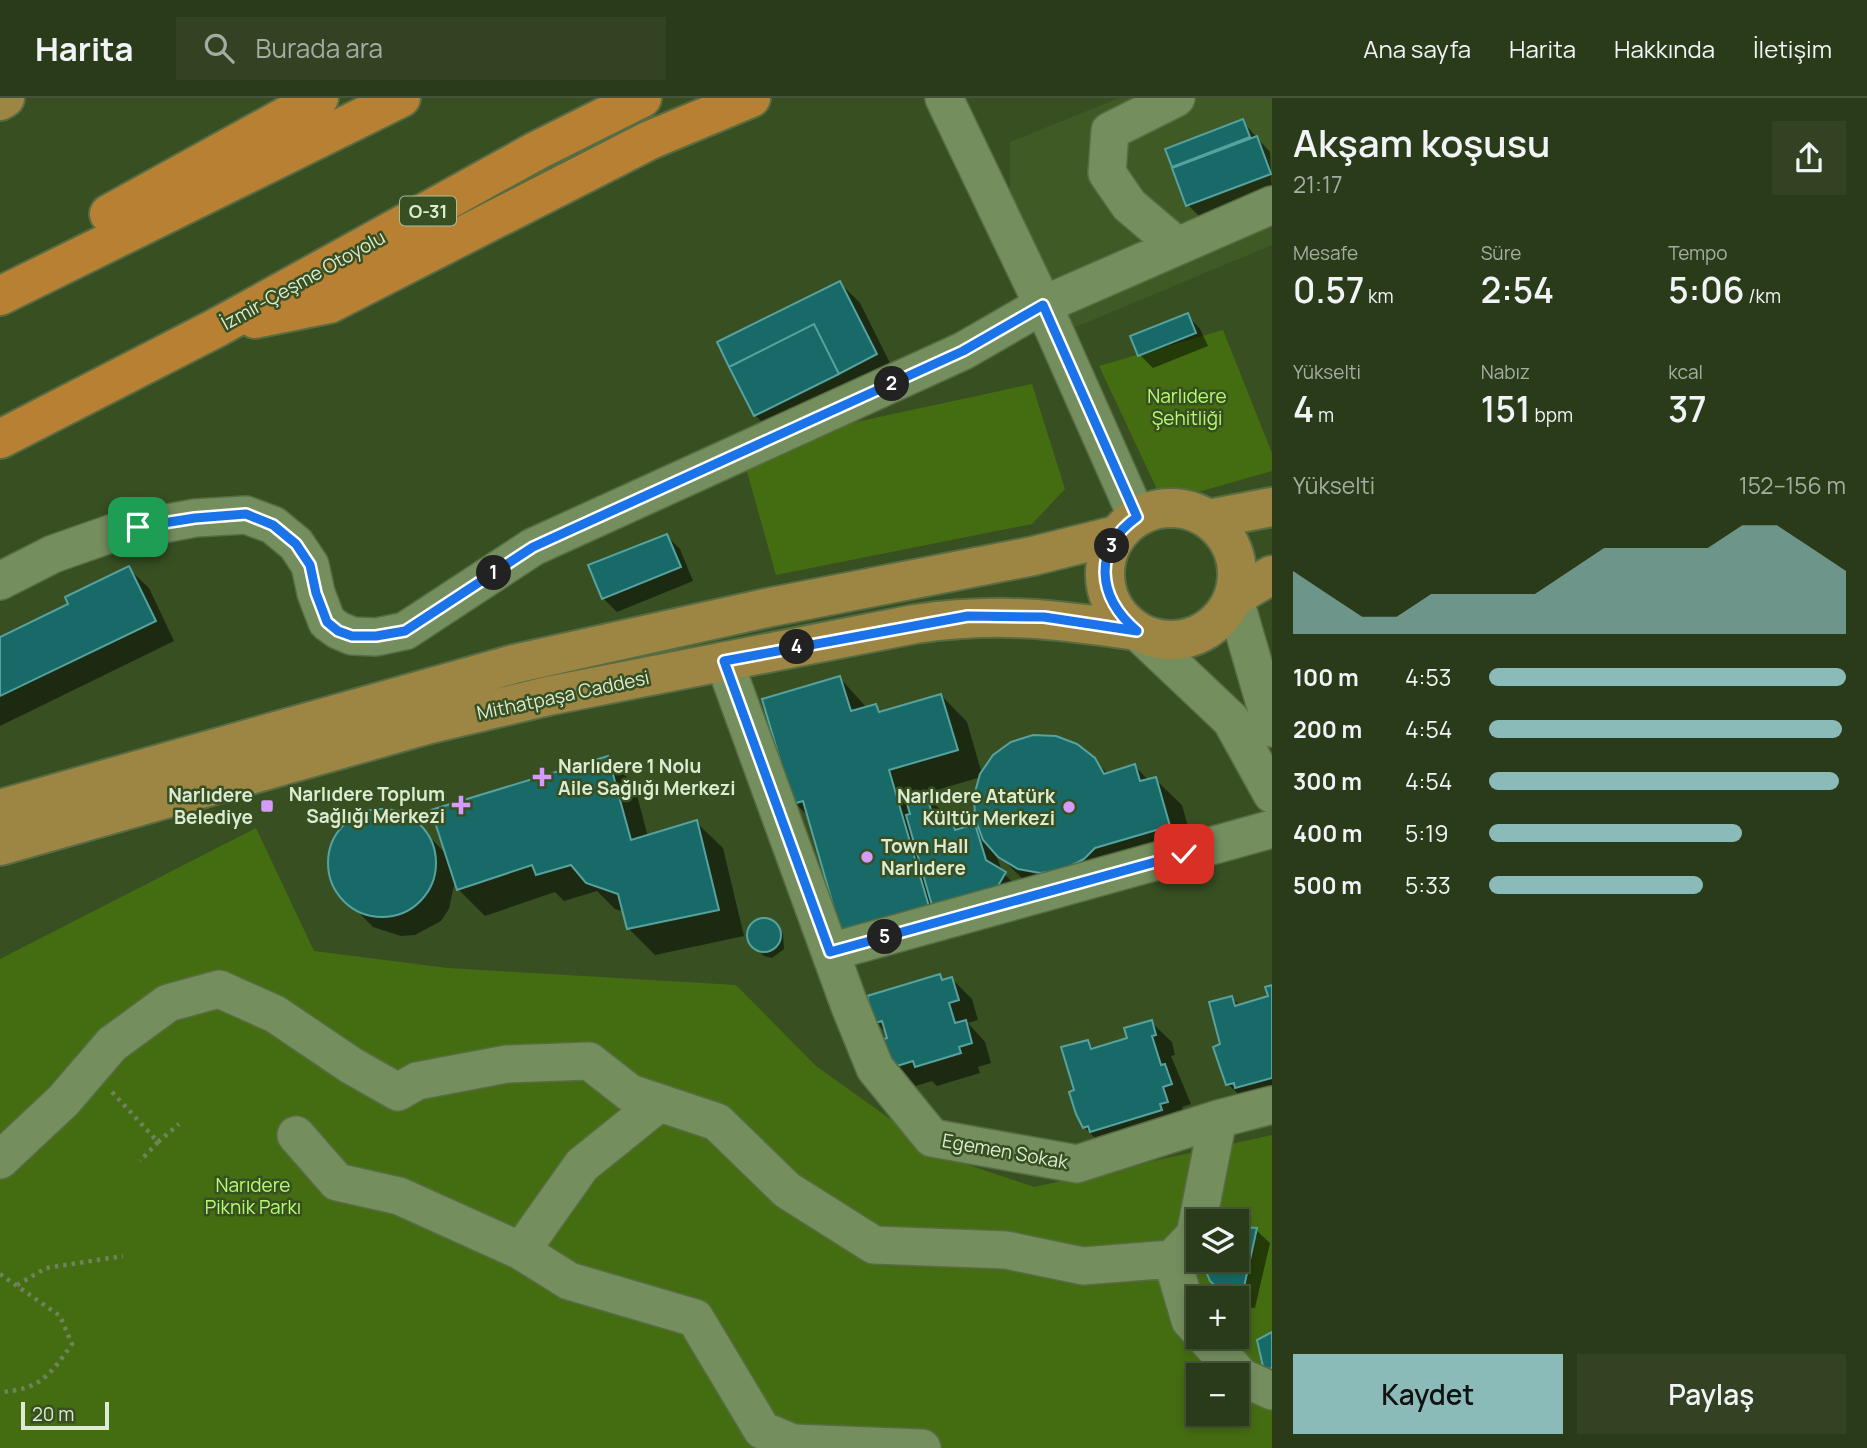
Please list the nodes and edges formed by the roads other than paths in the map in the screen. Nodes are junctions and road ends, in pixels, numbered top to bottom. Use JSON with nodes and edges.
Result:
{"nodes":[{"id":1,"x":5,"y":98,"type":"edge"},
{"id":2,"x":319,"y":98,"type":"edge"},
{"id":3,"x":401,"y":98,"type":"edge"},
{"id":4,"x":642,"y":98,"type":"edge"},
{"id":5,"x":751,"y":98,"type":"edge"},
{"id":6,"x":944,"y":98,"type":"edge"},
{"id":7,"x":972,"y":98,"type":"edge"},
{"id":8,"x":1176,"y":98,"type":"edge"},
{"id":9,"x":0,"y":101,"type":"edge"},
{"id":10,"x":1272,"y":205,"type":"edge"},
{"id":11,"x":1007,"y":229,"type":"junction"},
{"id":12,"x":1176,"y":246,"type":"junction"},
{"id":13,"x":0,"y":274,"type":"edge"},
{"id":14,"x":0,"y":296,"type":"edge"},
{"id":15,"x":1043,"y":305,"type":"junction"},
{"id":16,"x":216,"y":328,"type":"junction"},
{"id":17,"x":0,"y":439,"type":"edge"},
{"id":18,"x":1272,"y":507,"type":"edge"},
{"id":19,"x":1209,"y":519,"type":"junction"},
{"id":20,"x":1127,"y":526,"type":"junction"},
{"id":21,"x":1272,"y":575,"type":"edge"},
{"id":22,"x":0,"y":581,"type":"edge"},
{"id":23,"x":1234,"y":597,"type":"junction"},
{"id":24,"x":1137,"y":631,"type":"junction"},
{"id":25,"x":724,"y":661,"type":"junction"},
{"id":26,"x":1272,"y":729,"type":"edge"},
{"id":27,"x":1272,"y":794,"type":"edge"},
{"id":28,"x":0,"y":809,"type":"edge"},
{"id":29,"x":1272,"y":830,"type":"edge"},
{"id":30,"x":0,"y":846,"type":"edge"},
{"id":31,"x":830,"y":952,"type":"junction"},
{"id":32,"x":659,"y":1103,"type":"junction"},
{"id":33,"x":1272,"y":1105,"type":"edge"},
{"id":34,"x":1218,"y":1119,"type":"junction"},
{"id":35,"x":296,"y":1136,"type":"dead end"},
{"id":36,"x":0,"y":1160,"type":"edge"},
{"id":37,"x":521,"y":1251,"type":"junction"},
{"id":38,"x":1172,"y":1259,"type":"junction"},
{"id":39,"x":1186,"y":1306,"type":"edge"},
{"id":40,"x":1216,"y":1349,"type":"edge"},
{"id":41,"x":1272,"y":1391,"type":"edge"},
{"id":42,"x":922,"y":1448,"type":"edge"}],
"edges":[{"from":1,"to":9,"type":"main road"},
{"from":2,"to":13,"type":"highway"},
{"from":3,"to":14,"type":"highway"},
{"from":4,"to":16,"type":"highway","name":"İzmir-Çeşme Otoyolu","number":"O-31"},
{"from":5,"to":16,"type":"highway"},
{"from":6,"to":11,"type":"street"},
{"from":7,"to":11,"type":"street"},
{"from":8,"to":12,"type":"street"},
{"from":10,"to":12,"type":"street"},
{"from":11,"to":15,"type":"street"},
{"from":12,"to":15,"type":"street"},
{"from":15,"to":20,"type":"street"},
{"from":15,"to":22,"type":"street"},
{"from":16,"to":17,"type":"highway","name":"İzmir-Çeşme Otoyolu","number":"O-31"},
{"from":18,"to":19,"type":"main road"},
{"from":19,"to":20,"type":"main road"},
{"from":19,"to":23,"type":"main road"},
{"from":20,"to":24,"type":"main road"},
{"from":20,"to":28,"type":"main road","name":"Mithatpaşa Caddesi"},
{"from":21,"to":23,"type":"main road"},
{"from":23,"to":24,"type":"main road"},
{"from":23,"to":26,"type":"street"},
{"from":24,"to":25,"type":"main road","name":"Mithatpaşa Caddesi"},
{"from":24,"to":27,"type":"street"},
{"from":25,"to":30,"type":"main road","name":"Mithatpaşa Caddesi"},
{"from":25,"to":31,"type":"street","name":"Egemen Sokak"},
{"from":29,"to":31,"type":"street"},
{"from":31,"to":34,"type":"street","name":"Egemen Sokak"},
{"from":32,"to":36,"type":"street"},
{"from":32,"to":37,"type":"street"},
{"from":32,"to":38,"type":"street"},
{"from":33,"to":34,"type":"street","name":"Egemen Sokak"},
{"from":34,"to":38,"type":"street"},
{"from":35,"to":37,"type":"street"},
{"from":37,"to":42,"type":"street"},
{"from":38,"to":39,"type":"street"},
{"from":40,"to":41,"type":"street"}]}
